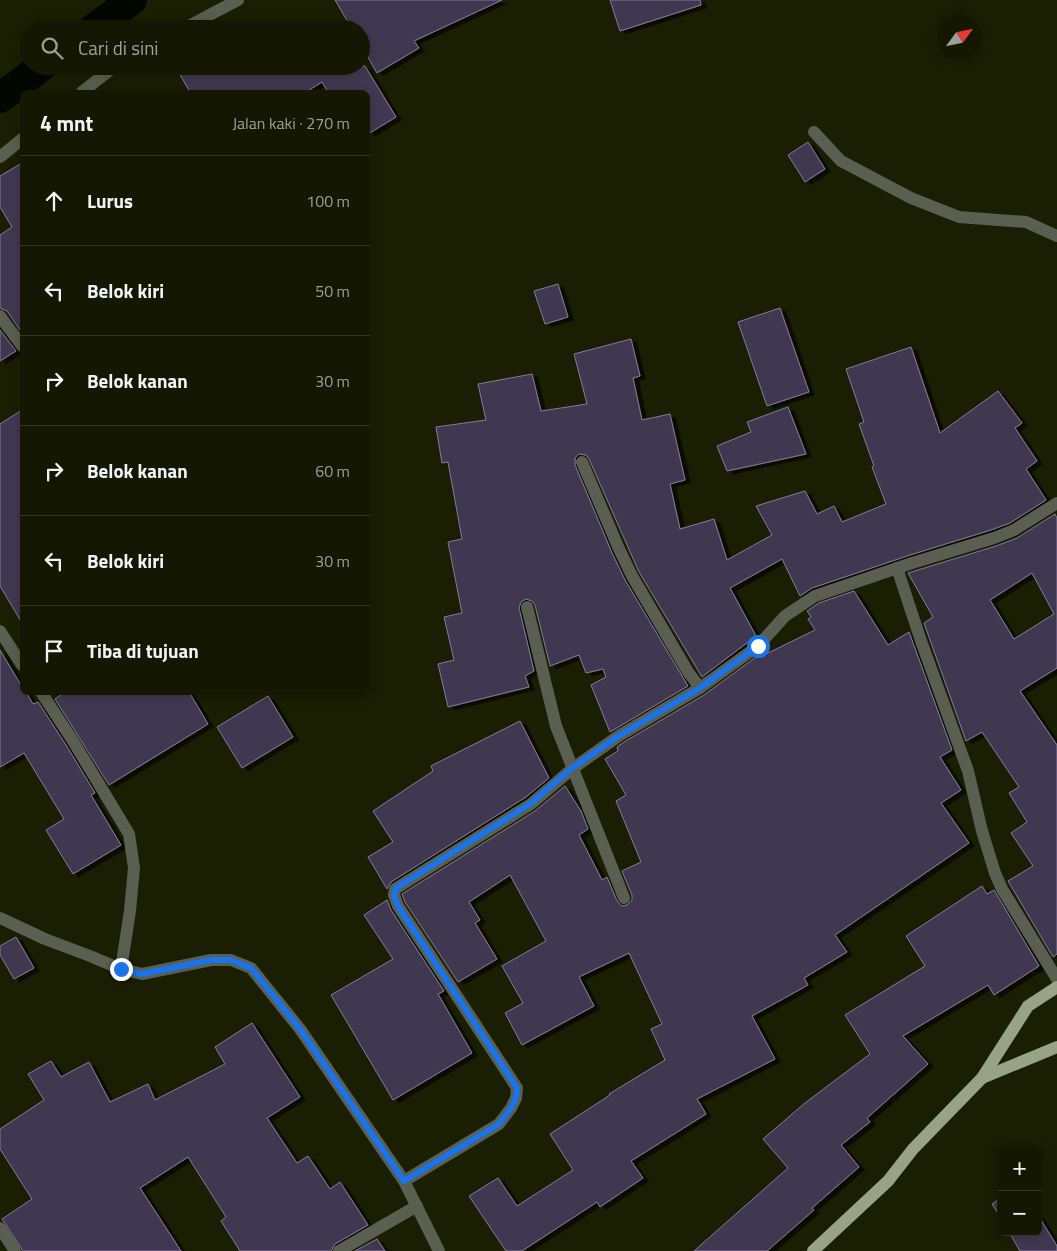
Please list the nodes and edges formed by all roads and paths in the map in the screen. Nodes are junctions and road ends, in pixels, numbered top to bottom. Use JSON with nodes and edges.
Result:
{"nodes":[{"id":1,"x":238,"y":0,"type":"edge"},
{"id":2,"x":200,"y":20,"type":"edge"},
{"id":3,"x":104,"y":75,"type":"edge"},
{"id":4,"x":85,"y":90,"type":"edge"},
{"id":5,"x":814,"y":132,"type":"dead end"},
{"id":6,"x":20,"y":141,"type":"edge"},
{"id":7,"x":0,"y":157,"type":"edge"},
{"id":8,"x":1057,"y":236,"type":"edge"},
{"id":9,"x":0,"y":316,"type":"edge"},
{"id":10,"x":20,"y":343,"type":"edge"},
{"id":11,"x":582,"y":462,"type":"dead end"},
{"id":12,"x":1057,"y":503,"type":"edge"},
{"id":13,"x":898,"y":568,"type":"junction"},
{"id":14,"x":527,"y":607,"type":"dead end"},
{"id":15,"x":0,"y":631,"type":"edge"},
{"id":16,"x":20,"y":662,"type":"edge"},
{"id":17,"x":700,"y":688,"type":"junction"},
{"id":18,"x":43,"y":695,"type":"edge"},
{"id":19,"x":572,"y":768,"type":"junction"},
{"id":20,"x":624,"y":898,"type":"dead end"},
{"id":21,"x":0,"y":918,"type":"edge"},
{"id":22,"x":121,"y":969,"type":"junction"},
{"id":23,"x":1057,"y":979,"type":"edge"},
{"id":24,"x":1057,"y":987,"type":"edge"},
{"id":25,"x":1057,"y":1047,"type":"edge"},
{"id":26,"x":982,"y":1078,"type":"junction"},
{"id":27,"x":404,"y":1181,"type":"junction"},
{"id":28,"x":417,"y":1206,"type":"junction"},
{"id":29,"x":0,"y":1228,"type":"edge"},
{"id":30,"x":15,"y":1251,"type":"edge"},
{"id":31,"x":339,"y":1251,"type":"edge"},
{"id":32,"x":439,"y":1251,"type":"edge"},
{"id":33,"x":813,"y":1251,"type":"edge"}],
"edges":[{"from":1,"to":2,"type":"street"},
{"from":3,"to":4,"type":"street"},
{"from":5,"to":8,"type":"street"},
{"from":6,"to":7,"type":"street"},
{"from":9,"to":10,"type":"street"},
{"from":11,"to":17,"type":"street"},
{"from":12,"to":13,"type":"street"},
{"from":13,"to":17,"type":"street"},
{"from":13,"to":23,"type":"street"},
{"from":14,"to":19,"type":"street"},
{"from":15,"to":16,"type":"street"},
{"from":17,"to":19,"type":"street"},
{"from":18,"to":22,"type":"street"},
{"from":19,"to":20,"type":"street"},
{"from":19,"to":27,"type":"street"},
{"from":21,"to":22,"type":"street"},
{"from":22,"to":27,"type":"street"},
{"from":24,"to":26,"type":"main road"},
{"from":25,"to":26,"type":"main road"},
{"from":26,"to":33,"type":"main road"},
{"from":27,"to":28,"type":"street"},
{"from":28,"to":31,"type":"street"},
{"from":28,"to":32,"type":"street"},
{"from":29,"to":30,"type":"street"}]}
